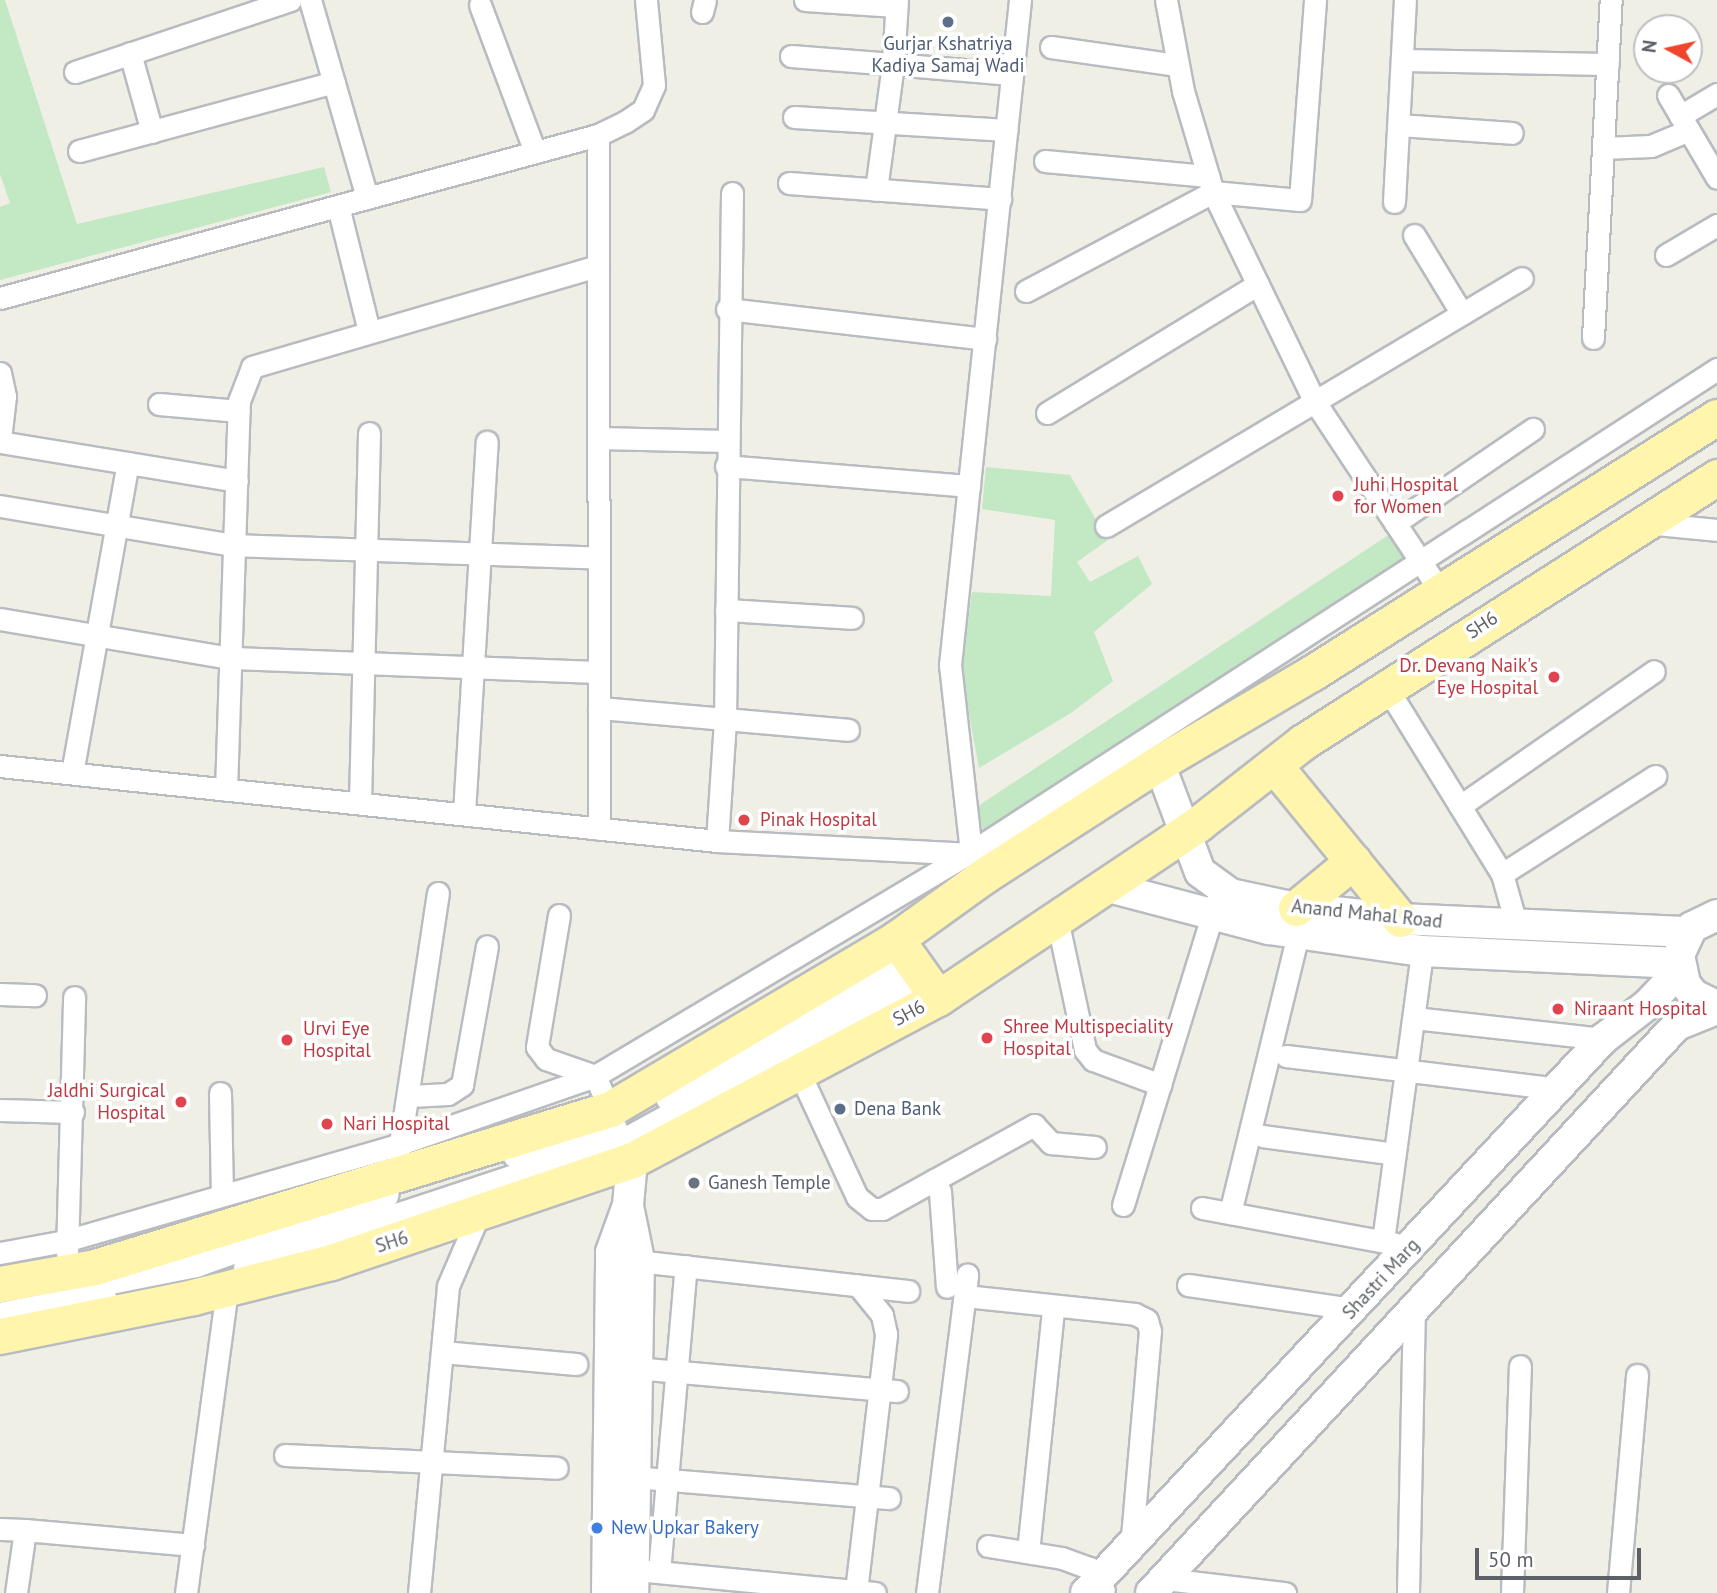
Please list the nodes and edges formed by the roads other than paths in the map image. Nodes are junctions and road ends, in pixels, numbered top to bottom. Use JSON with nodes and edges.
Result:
{"nodes":[{"id":1,"x":289,"y":0,"type":"edge"},
{"id":2,"x":310,"y":0,"type":"edge"},
{"id":3,"x":646,"y":0,"type":"edge"},
{"id":4,"x":805,"y":0,"type":"edge"},
{"id":5,"x":1020,"y":0,"type":"edge"},
{"id":6,"x":1166,"y":0,"type":"edge"},
{"id":7,"x":1315,"y":0,"type":"edge"},
{"id":8,"x":1405,"y":0,"type":"edge"},
{"id":9,"x":1611,"y":0,"type":"edge"},
{"id":10,"x":897,"y":3,"type":"edge"},
{"id":11,"x":480,"y":5,"type":"dead end"},
{"id":12,"x":1051,"y":47,"type":"dead end"},
{"id":13,"x":130,"y":54,"type":"junction"},
{"id":14,"x":791,"y":56,"type":"dead end"},
{"id":15,"x":1402,"y":60,"type":"junction"},
{"id":16,"x":893,"y":64,"type":"junction"},
{"id":17,"x":1608,"y":64,"type":"junction"},
{"id":18,"x":1178,"y":65,"type":"junction"},
{"id":19,"x":75,"y":72,"type":"dead end"},
{"id":20,"x":1012,"y":74,"type":"junction"},
{"id":21,"x":334,"y":82,"type":"junction"},
{"id":22,"x":1717,"y":94,"type":"edge"},
{"id":23,"x":1668,"y":95,"type":"dead end"},
{"id":24,"x":794,"y":117,"type":"dead end"},
{"id":25,"x":886,"y":123,"type":"junction"},
{"id":26,"x":1685,"y":123,"type":"junction"},
{"id":27,"x":1399,"y":125,"type":"junction"},
{"id":28,"x":1007,"y":130,"type":"junction"},
{"id":29,"x":152,"y":132,"type":"junction"},
{"id":30,"x":1512,"y":133,"type":"dead end"},
{"id":31,"x":598,"y":135,"type":"junction"},
{"id":32,"x":1603,"y":148,"type":"junction"},
{"id":33,"x":79,"y":152,"type":"dead end"},
{"id":34,"x":535,"y":152,"type":"junction"},
{"id":35,"x":1045,"y":160,"type":"dead end"},
{"id":36,"x":1717,"y":178,"type":"edge"},
{"id":37,"x":789,"y":183,"type":"dead end"},
{"id":38,"x":1210,"y":184,"type":"junction"},
{"id":39,"x":876,"y":190,"type":"junction"},
{"id":40,"x":732,"y":193,"type":"dead end"},
{"id":41,"x":367,"y":198,"type":"junction"},
{"id":42,"x":1000,"y":199,"type":"junction"},
{"id":43,"x":1394,"y":202,"type":"dead end"},
{"id":44,"x":338,"y":206,"type":"junction"},
{"id":45,"x":1717,"y":225,"type":"edge"},
{"id":46,"x":1414,"y":235,"type":"dead end"},
{"id":47,"x":1666,"y":255,"type":"dead end"},
{"id":48,"x":598,"y":265,"type":"junction"},
{"id":49,"x":1522,"y":278,"type":"dead end"},
{"id":50,"x":1258,"y":284,"type":"junction"},
{"id":51,"x":1026,"y":290,"type":"dead end"},
{"id":52,"x":0,"y":299,"type":"edge"},
{"id":53,"x":727,"y":309,"type":"junction"},
{"id":54,"x":1462,"y":314,"type":"junction"},
{"id":55,"x":369,"y":331,"type":"junction"},
{"id":56,"x":1592,"y":338,"type":"dead end"},
{"id":57,"x":985,"y":339,"type":"junction"},
{"id":58,"x":1717,"y":369,"type":"edge"},
{"id":59,"x":0,"y":373,"type":"edge"},
{"id":60,"x":1315,"y":402,"type":"junction"},
{"id":61,"x":159,"y":404,"type":"dead end"},
{"id":62,"x":239,"y":411,"type":"junction"},
{"id":63,"x":1046,"y":413,"type":"dead end"},
{"id":64,"x":1717,"y":417,"type":"edge"},
{"id":65,"x":1533,"y":429,"type":"dead end"},
{"id":66,"x":369,"y":433,"type":"dead end"},
{"id":67,"x":598,"y":438,"type":"junction"},
{"id":68,"x":0,"y":440,"type":"edge"},
{"id":69,"x":727,"y":441,"type":"junction"},
{"id":70,"x":487,"y":442,"type":"dead end"},
{"id":71,"x":128,"y":463,"type":"junction"},
{"id":72,"x":726,"y":466,"type":"junction"},
{"id":73,"x":1717,"y":477,"type":"edge"},
{"id":74,"x":237,"y":481,"type":"junction"},
{"id":75,"x":969,"y":486,"type":"junction"},
{"id":76,"x":0,"y":506,"type":"edge"},
{"id":77,"x":1395,"y":523,"type":"junction"},
{"id":78,"x":1644,"y":523,"type":"junction"},
{"id":79,"x":118,"y":526,"type":"junction"},
{"id":80,"x":1105,"y":526,"type":"dead end"},
{"id":81,"x":1717,"y":530,"type":"edge"},
{"id":82,"x":234,"y":545,"type":"junction"},
{"id":83,"x":366,"y":548,"type":"junction"},
{"id":84,"x":480,"y":554,"type":"junction"},
{"id":85,"x":599,"y":558,"type":"junction"},
{"id":86,"x":1420,"y":560,"type":"junction"},
{"id":87,"x":1439,"y":589,"type":"junction"},
{"id":88,"x":726,"y":610,"type":"junction"},
{"id":89,"x":852,"y":618,"type":"dead end"},
{"id":90,"x":0,"y":619,"type":"edge"},
{"id":91,"x":99,"y":636,"type":"junction"},
{"id":92,"x":231,"y":658,"type":"junction"},
{"id":93,"x":364,"y":661,"type":"junction"},
{"id":94,"x":473,"y":667,"type":"junction"},
{"id":95,"x":1654,"y":671,"type":"dead end"},
{"id":96,"x":599,"y":673,"type":"junction"},
{"id":97,"x":1387,"y":688,"type":"junction"},
{"id":98,"x":599,"y":708,"type":"junction"},
{"id":99,"x":725,"y":721,"type":"junction"},
{"id":100,"x":848,"y":730,"type":"dead end"},
{"id":101,"x":1156,"y":749,"type":"junction"},
{"id":102,"x":1274,"y":765,"type":"junction"},
{"id":103,"x":0,"y":766,"type":"edge"},
{"id":104,"x":72,"y":774,"type":"junction"},
{"id":105,"x":1655,"y":776,"type":"dead end"},
{"id":106,"x":226,"y":790,"type":"junction"},
{"id":107,"x":360,"y":802,"type":"junction"},
{"id":108,"x":1460,"y":806,"type":"junction"},
{"id":109,"x":464,"y":813,"type":"junction"},
{"id":110,"x":600,"y":829,"type":"junction"},
{"id":111,"x":1183,"y":834,"type":"junction"},
{"id":112,"x":717,"y":841,"type":"junction"},
{"id":113,"x":1353,"y":862,"type":"junction"},
{"id":114,"x":978,"y":863,"type":"junction"},
{"id":115,"x":1502,"y":874,"type":"junction"},
{"id":116,"x":1105,"y":886,"type":"junction"},
{"id":117,"x":438,"y":893,"type":"dead end"},
{"id":118,"x":1216,"y":902,"type":"junction"},
{"id":119,"x":559,"y":915,"type":"dead end"},
{"id":120,"x":1717,"y":915,"type":"edge"},
{"id":121,"x":1057,"y":919,"type":"junction"},
{"id":122,"x":1400,"y":919,"type":"junction"},
{"id":123,"x":1297,"y":921,"type":"junction"},
{"id":124,"x":1517,"y":927,"type":"junction"},
{"id":125,"x":1689,"y":932,"type":"junction"},
{"id":126,"x":487,"y":946,"type":"dead end"},
{"id":127,"x":1422,"y":951,"type":"junction"},
{"id":128,"x":1679,"y":967,"type":"junction"},
{"id":129,"x":917,"y":968,"type":"junction"},
{"id":130,"x":0,"y":994,"type":"edge"},
{"id":131,"x":34,"y":995,"type":"dead end"},
{"id":132,"x":74,"y":997,"type":"dead end"},
{"id":133,"x":1717,"y":1007,"type":"edge"},
{"id":134,"x":1414,"y":1018,"type":"junction"},
{"id":135,"x":1603,"y":1039,"type":"junction"},
{"id":136,"x":1286,"y":1056,"type":"dead end"},
{"id":137,"x":1407,"y":1068,"type":"junction"},
{"id":138,"x":799,"y":1072,"type":"junction"},
{"id":139,"x":595,"y":1076,"type":"junction"},
{"id":140,"x":1161,"y":1085,"type":"junction"},
{"id":141,"x":1557,"y":1088,"type":"junction"},
{"id":142,"x":220,"y":1093,"type":"dead end"},
{"id":143,"x":410,"y":1096,"type":"junction"},
{"id":144,"x":0,"y":1110,"type":"edge"},
{"id":145,"x":73,"y":1112,"type":"junction"},
{"id":146,"x":621,"y":1135,"type":"junction"},
{"id":147,"x":1262,"y":1136,"type":"dead end"},
{"id":148,"x":1095,"y":1147,"type":"dead end"},
{"id":149,"x":1395,"y":1154,"type":"junction"},
{"id":150,"x":398,"y":1161,"type":"junction"},
{"id":151,"x":934,"y":1180,"type":"junction"},
{"id":152,"x":1222,"y":1191,"type":"dead end"},
{"id":153,"x":222,"y":1195,"type":"junction"},
{"id":154,"x":1123,"y":1205,"type":"dead end"},
{"id":155,"x":1202,"y":1208,"type":"dead end"},
{"id":156,"x":1230,"y":1213,"type":"junction"},
{"id":157,"x":479,"y":1214,"type":"junction"},
{"id":158,"x":1397,"y":1244,"type":"junction"},
{"id":159,"x":0,"y":1253,"type":"edge"},
{"id":160,"x":67,"y":1256,"type":"junction"},
{"id":161,"x":625,"y":1260,"type":"junction"},
{"id":162,"x":686,"y":1266,"type":"junction"},
{"id":163,"x":0,"y":1284,"type":"edge"},
{"id":164,"x":858,"y":1285,"type":"junction"},
{"id":165,"x":1188,"y":1285,"type":"dead end"},
{"id":166,"x":960,"y":1286,"type":"junction"},
{"id":167,"x":227,"y":1288,"type":"junction"},
{"id":168,"x":908,"y":1291,"type":"dead end"},
{"id":169,"x":0,"y":1301,"type":"edge"},
{"id":170,"x":1053,"y":1308,"type":"junction"},
{"id":171,"x":1353,"y":1309,"type":"junction"},
{"id":172,"x":1414,"y":1310,"type":"junction"},
{"id":173,"x":0,"y":1318,"type":"edge"},
{"id":174,"x":0,"y":1336,"type":"edge"},
{"id":175,"x":442,"y":1352,"type":"junction"},
{"id":176,"x":576,"y":1364,"type":"dead end"},
{"id":177,"x":1520,"y":1366,"type":"dead end"},
{"id":178,"x":634,"y":1368,"type":"junction"},
{"id":179,"x":678,"y":1370,"type":"junction"},
{"id":180,"x":1637,"y":1375,"type":"dead end"},
{"id":181,"x":888,"y":1390,"type":"junction"},
{"id":182,"x":285,"y":1455,"type":"dead end"},
{"id":183,"x":432,"y":1462,"type":"junction"},
{"id":184,"x":557,"y":1468,"type":"dead end"},
{"id":185,"x":633,"y":1477,"type":"junction"},
{"id":186,"x":669,"y":1480,"type":"junction"},
{"id":187,"x":867,"y":1496,"type":"junction"},
{"id":188,"x":889,"y":1498,"type":"dead end"},
{"id":189,"x":0,"y":1529,"type":"edge"},
{"id":190,"x":24,"y":1530,"type":"junction"},
{"id":191,"x":192,"y":1545,"type":"junction"},
{"id":192,"x":988,"y":1546,"type":"dead end"},
{"id":193,"x":1131,"y":1547,"type":"junction"},
{"id":194,"x":1028,"y":1552,"type":"junction"},
{"id":195,"x":628,"y":1579,"type":"edge"},
{"id":196,"x":1158,"y":1586,"type":"edge"},
{"id":197,"x":1097,"y":1588,"type":"edge"},
{"id":198,"x":865,"y":1592,"type":"edge"},
{"id":199,"x":1275,"y":1592,"type":"edge"},
{"id":200,"x":16,"y":1593,"type":"edge"},
{"id":201,"x":186,"y":1593,"type":"edge"},
{"id":202,"x":419,"y":1593,"type":"edge"},
{"id":203,"x":927,"y":1593,"type":"edge"},
{"id":204,"x":1408,"y":1593,"type":"edge"},
{"id":205,"x":1512,"y":1593,"type":"edge"},
{"id":206,"x":1618,"y":1593,"type":"edge"}],
"edges":[{"from":1,"to":13,"type":"street"},
{"from":2,"to":21,"type":"street"},
{"from":3,"to":31,"type":"street"},
{"from":4,"to":10,"type":"street"},
{"from":5,"to":20,"type":"street"},
{"from":6,"to":18,"type":"street"},
{"from":7,"to":38,"type":"street"},
{"from":8,"to":15,"type":"street"},
{"from":9,"to":17,"type":"street"},
{"from":10,"to":16,"type":"street"},
{"from":11,"to":34,"type":"street"},
{"from":12,"to":18,"type":"street"},
{"from":13,"to":19,"type":"street"},
{"from":13,"to":29,"type":"street"},
{"from":14,"to":16,"type":"street"},
{"from":15,"to":17,"type":"street"},
{"from":15,"to":27,"type":"street"},
{"from":16,"to":20,"type":"street"},
{"from":16,"to":25,"type":"street"},
{"from":17,"to":32,"type":"street"},
{"from":18,"to":38,"type":"street"},
{"from":20,"to":28,"type":"street"},
{"from":21,"to":29,"type":"street"},
{"from":21,"to":41,"type":"street"},
{"from":22,"to":26,"type":"street"},
{"from":23,"to":26,"type":"street"},
{"from":24,"to":25,"type":"street"},
{"from":25,"to":28,"type":"street"},
{"from":25,"to":39,"type":"street"},
{"from":26,"to":32,"type":"street"},
{"from":26,"to":36,"type":"street"},
{"from":27,"to":30,"type":"street"},
{"from":27,"to":43,"type":"street"},
{"from":28,"to":42,"type":"street"},
{"from":29,"to":33,"type":"street"},
{"from":31,"to":34,"type":"street"},
{"from":31,"to":48,"type":"street"},
{"from":32,"to":56,"type":"street"},
{"from":34,"to":41,"type":"street"},
{"from":35,"to":38,"type":"street"},
{"from":37,"to":39,"type":"street"},
{"from":38,"to":50,"type":"street"},
{"from":38,"to":51,"type":"street"},
{"from":39,"to":42,"type":"street"},
{"from":40,"to":53,"type":"street"},
{"from":41,"to":44,"type":"street"},
{"from":42,"to":57,"type":"street"},
{"from":44,"to":52,"type":"street"},
{"from":44,"to":55,"type":"street"},
{"from":45,"to":47,"type":"street"},
{"from":46,"to":54,"type":"street"},
{"from":48,"to":55,"type":"street"},
{"from":48,"to":67,"type":"street"},
{"from":49,"to":54,"type":"street"},
{"from":50,"to":60,"type":"street"},
{"from":50,"to":63,"type":"street"},
{"from":53,"to":57,"type":"street"},
{"from":53,"to":69,"type":"street"},
{"from":54,"to":60,"type":"street"},
{"from":55,"to":62,"type":"street"},
{"from":57,"to":75,"type":"street"},
{"from":58,"to":86,"type":"street"},
{"from":59,"to":68,"type":"street"},
{"from":60,"to":77,"type":"street"},
{"from":60,"to":80,"type":"street"},
{"from":61,"to":62,"type":"street"},
{"from":62,"to":74,"type":"street"},
{"from":64,"to":87,"type":"main road"},
{"from":65,"to":77,"type":"street"},
{"from":66,"to":83,"type":"street"},
{"from":67,"to":69,"type":"street"},
{"from":67,"to":85,"type":"street"},
{"from":68,"to":71,"type":"street"},
{"from":69,"to":72,"type":"street"},
{"from":70,"to":84,"type":"street"},
{"from":71,"to":74,"type":"street"},
{"from":71,"to":79,"type":"street"},
{"from":72,"to":75,"type":"street"},
{"from":72,"to":88,"type":"street"},
{"from":73,"to":78,"type":"main road","name":"SH6"},
{"from":74,"to":82,"type":"street"},
{"from":75,"to":114,"type":"street"},
{"from":76,"to":79,"type":"street"},
{"from":77,"to":86,"type":"street"},
{"from":78,"to":81,"type":"street"},
{"from":78,"to":97,"type":"main road","name":"SH6"},
{"from":79,"to":82,"type":"street"},
{"from":79,"to":91,"type":"street"},
{"from":82,"to":83,"type":"street"},
{"from":82,"to":92,"type":"street"},
{"from":83,"to":84,"type":"street"},
{"from":83,"to":93,"type":"street"},
{"from":84,"to":85,"type":"street"},
{"from":84,"to":94,"type":"street"},
{"from":85,"to":96,"type":"street"},
{"from":86,"to":87,"type":"street"},
{"from":86,"to":101,"type":"street"},
{"from":87,"to":101,"type":"main road"},
{"from":88,"to":89,"type":"street"},
{"from":88,"to":99,"type":"street"},
{"from":90,"to":91,"type":"street"},
{"from":91,"to":92,"type":"street"},
{"from":91,"to":104,"type":"street"},
{"from":92,"to":93,"type":"street"},
{"from":92,"to":106,"type":"street"},
{"from":93,"to":94,"type":"street"},
{"from":93,"to":107,"type":"street"},
{"from":94,"to":96,"type":"street"},
{"from":94,"to":109,"type":"street"},
{"from":95,"to":108,"type":"street"},
{"from":96,"to":98,"type":"street"},
{"from":97,"to":102,"type":"main road","name":"SH6"},
{"from":97,"to":108,"type":"street"},
{"from":98,"to":99,"type":"street"},
{"from":98,"to":110,"type":"street"},
{"from":99,"to":100,"type":"street"},
{"from":99,"to":112,"type":"street"},
{"from":101,"to":111,"type":"main road","name":"Anand Mahal Road"},
{"from":101,"to":114,"type":"main road"},
{"from":102,"to":111,"type":"main road","name":"SH6"},
{"from":102,"to":113,"type":"main road"},
{"from":103,"to":104,"type":"street"},
{"from":104,"to":106,"type":"street"},
{"from":105,"to":115,"type":"street"},
{"from":106,"to":107,"type":"street"},
{"from":107,"to":109,"type":"street"},
{"from":108,"to":115,"type":"street"},
{"from":109,"to":110,"type":"street"},
{"from":110,"to":112,"type":"street"},
{"from":111,"to":116,"type":"main road","name":"SH6"},
{"from":111,"to":118,"type":"main road","name":"Anand Mahal Road"},
{"from":112,"to":114,"type":"street"},
{"from":113,"to":122,"type":"main road"},
{"from":113,"to":123,"type":"main road"},
{"from":114,"to":129,"type":"main road"},
{"from":114,"to":139,"type":"street"},
{"from":115,"to":124,"type":"street"},
{"from":116,"to":118,"type":"main road","name":"Anand Mahal Road"},
{"from":116,"to":121,"type":"main road","name":"SH6"},
{"from":117,"to":143,"type":"street"},
{"from":118,"to":123,"type":"main road","name":"Anand Mahal Road"},
{"from":118,"to":140,"type":"street"},
{"from":119,"to":139,"type":"street"},
{"from":120,"to":125,"type":"main road"},
{"from":121,"to":129,"type":"main road","name":"SH6"},
{"from":121,"to":140,"type":"street"},
{"from":122,"to":123,"type":"main road","name":"Anand Mahal Road"},
{"from":122,"to":124,"type":"main road","name":"Anand Mahal Road"},
{"from":123,"to":127,"type":"main road","name":"Anand Mahal Road"},
{"from":123,"to":156,"type":"street"},
{"from":124,"to":125,"type":"main road","name":"Anand Mahal Road"},
{"from":125,"to":128,"type":"main road"},
{"from":126,"to":143,"type":"street"},
{"from":127,"to":128,"type":"main road","name":"Anand Mahal Road"},
{"from":127,"to":134,"type":"street"},
{"from":128,"to":133,"type":"main road"},
{"from":128,"to":135,"type":"main road","name":"Shastri Marg"},
{"from":129,"to":138,"type":"main road","name":"SH6"},
{"from":129,"to":146,"type":"main road"},
{"from":129,"to":146,"type":"main road","name":"SH6"},
{"from":130,"to":131,"type":"street"},
{"from":132,"to":145,"type":"street"},
{"from":133,"to":172,"type":"main road"},
{"from":134,"to":135,"type":"street"},
{"from":134,"to":137,"type":"street"},
{"from":135,"to":141,"type":"main road","name":"Shastri Marg"},
{"from":136,"to":137,"type":"street"},
{"from":137,"to":141,"type":"street"},
{"from":137,"to":149,"type":"street"},
{"from":138,"to":146,"type":"main road","name":"SH6"},
{"from":138,"to":151,"type":"street"},
{"from":139,"to":146,"type":"street"},
{"from":139,"to":150,"type":"street"},
{"from":140,"to":154,"type":"street"},
{"from":141,"to":158,"type":"main road","name":"Shastri Marg"},
{"from":142,"to":153,"type":"street"},
{"from":143,"to":150,"type":"street"},
{"from":144,"to":145,"type":"street"},
{"from":145,"to":160,"type":"street"},
{"from":146,"to":150,"type":"main road","name":"SH6"},
{"from":146,"to":157,"type":"main road","name":"SH6"},
{"from":146,"to":161,"type":"main road"},
{"from":146,"to":169,"type":"main road"},
{"from":146,"to":173,"type":"main road"},
{"from":147,"to":149,"type":"street"},
{"from":148,"to":151,"type":"street"},
{"from":149,"to":158,"type":"street"},
{"from":150,"to":153,"type":"street"},
{"from":150,"to":160,"type":"main road","name":"SH6"},
{"from":151,"to":166,"type":"street"},
{"from":152,"to":156,"type":"street"},
{"from":153,"to":160,"type":"street"},
{"from":155,"to":156,"type":"street"},
{"from":156,"to":158,"type":"street"},
{"from":157,"to":167,"type":"main road","name":"SH6"},
{"from":157,"to":175,"type":"street"},
{"from":158,"to":171,"type":"main road","name":"Shastri Marg"},
{"from":159,"to":160,"type":"street"},
{"from":160,"to":163,"type":"main road","name":"SH6"},
{"from":161,"to":162,"type":"street"},
{"from":161,"to":178,"type":"main road"},
{"from":161,"to":195,"type":"main road"},
{"from":162,"to":164,"type":"street"},
{"from":162,"to":179,"type":"street"},
{"from":164,"to":168,"type":"street"},
{"from":164,"to":181,"type":"street"},
{"from":165,"to":171,"type":"street"},
{"from":166,"to":170,"type":"street"},
{"from":166,"to":203,"type":"street"},
{"from":167,"to":174,"type":"main road","name":"SH6"},
{"from":167,"to":191,"type":"street"},
{"from":170,"to":193,"type":"street"},
{"from":170,"to":194,"type":"street"},
{"from":171,"to":193,"type":"main road","name":"Shastri Marg"},
{"from":172,"to":196,"type":"main road"},
{"from":172,"to":204,"type":"street"},
{"from":175,"to":176,"type":"street"},
{"from":175,"to":183,"type":"street"},
{"from":177,"to":205,"type":"street"},
{"from":178,"to":179,"type":"street"},
{"from":178,"to":185,"type":"main road"},
{"from":179,"to":181,"type":"street"},
{"from":179,"to":186,"type":"street"},
{"from":180,"to":206,"type":"street"},
{"from":181,"to":187,"type":"street"},
{"from":182,"to":183,"type":"street"},
{"from":183,"to":184,"type":"street"},
{"from":183,"to":202,"type":"street"},
{"from":185,"to":186,"type":"street"},
{"from":185,"to":195,"type":"main road"},
{"from":186,"to":187,"type":"street"},
{"from":186,"to":195,"type":"street"},
{"from":187,"to":188,"type":"street"},
{"from":187,"to":198,"type":"street"},
{"from":189,"to":190,"type":"street"},
{"from":190,"to":191,"type":"street"},
{"from":190,"to":200,"type":"street"},
{"from":191,"to":201,"type":"street"},
{"from":192,"to":194,"type":"street"},
{"from":193,"to":197,"type":"main road","name":"Shastri Marg"},
{"from":194,"to":197,"type":"street"},
{"from":195,"to":198,"type":"street"},
{"from":196,"to":199,"type":"street"}]}
